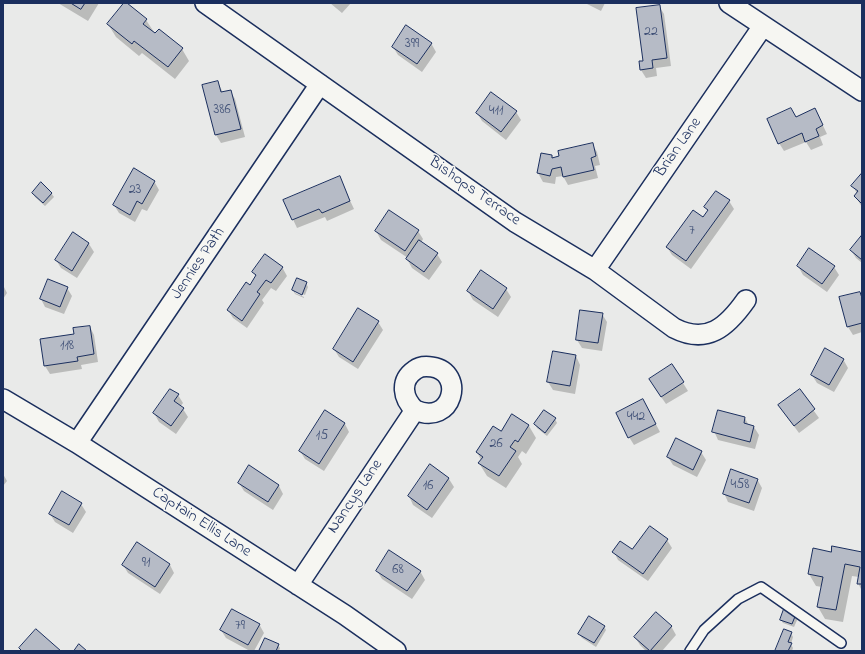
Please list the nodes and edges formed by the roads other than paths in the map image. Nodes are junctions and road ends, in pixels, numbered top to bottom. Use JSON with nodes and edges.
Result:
{"nodes":[{"id":1,"x":205,"y":3,"type":"edge"},
{"id":2,"x":729,"y":3,"type":"edge"},
{"id":3,"x":763,"y":26,"type":"junction"},
{"id":4,"x":320,"y":84,"type":"junction"},
{"id":5,"x":862,"y":90,"type":"edge"},
{"id":6,"x":595,"y":270,"type":"junction"},
{"id":7,"x":746,"y":300,"type":"dead end"},
{"id":8,"x":3,"y":399,"type":"edge"},
{"id":9,"x":415,"y":410,"type":"dead end"},
{"id":10,"x":77,"y":443,"type":"junction"},
{"id":11,"x":298,"y":585,"type":"junction"},
{"id":12,"x":841,"y":643,"type":"dead end"},
{"id":13,"x":396,"y":651,"type":"edge"},
{"id":14,"x":690,"y":651,"type":"edge"}],
"edges":[{"from":1,"to":4,"type":"street","name":"Bishops Terrace"},
{"from":2,"to":3,"type":"street"},
{"from":3,"to":5,"type":"street"},
{"from":3,"to":6,"type":"street","name":"Brian Lane"},
{"from":4,"to":6,"type":"street","name":"Bishops Terrace"},
{"from":4,"to":10,"type":"street","name":"Jennies Path"},
{"from":6,"to":7,"type":"street","name":"Bishops Terrace"},
{"from":8,"to":10,"type":"street","name":"Captain Ellis Lane"},
{"from":9,"to":11,"type":"street","name":"Nancys Lane"},
{"from":10,"to":11,"type":"street","name":"Captain Ellis Lane"},
{"from":11,"to":13,"type":"street","name":"Captain Ellis Lane"},
{"from":12,"to":14,"type":"lane"}]}
